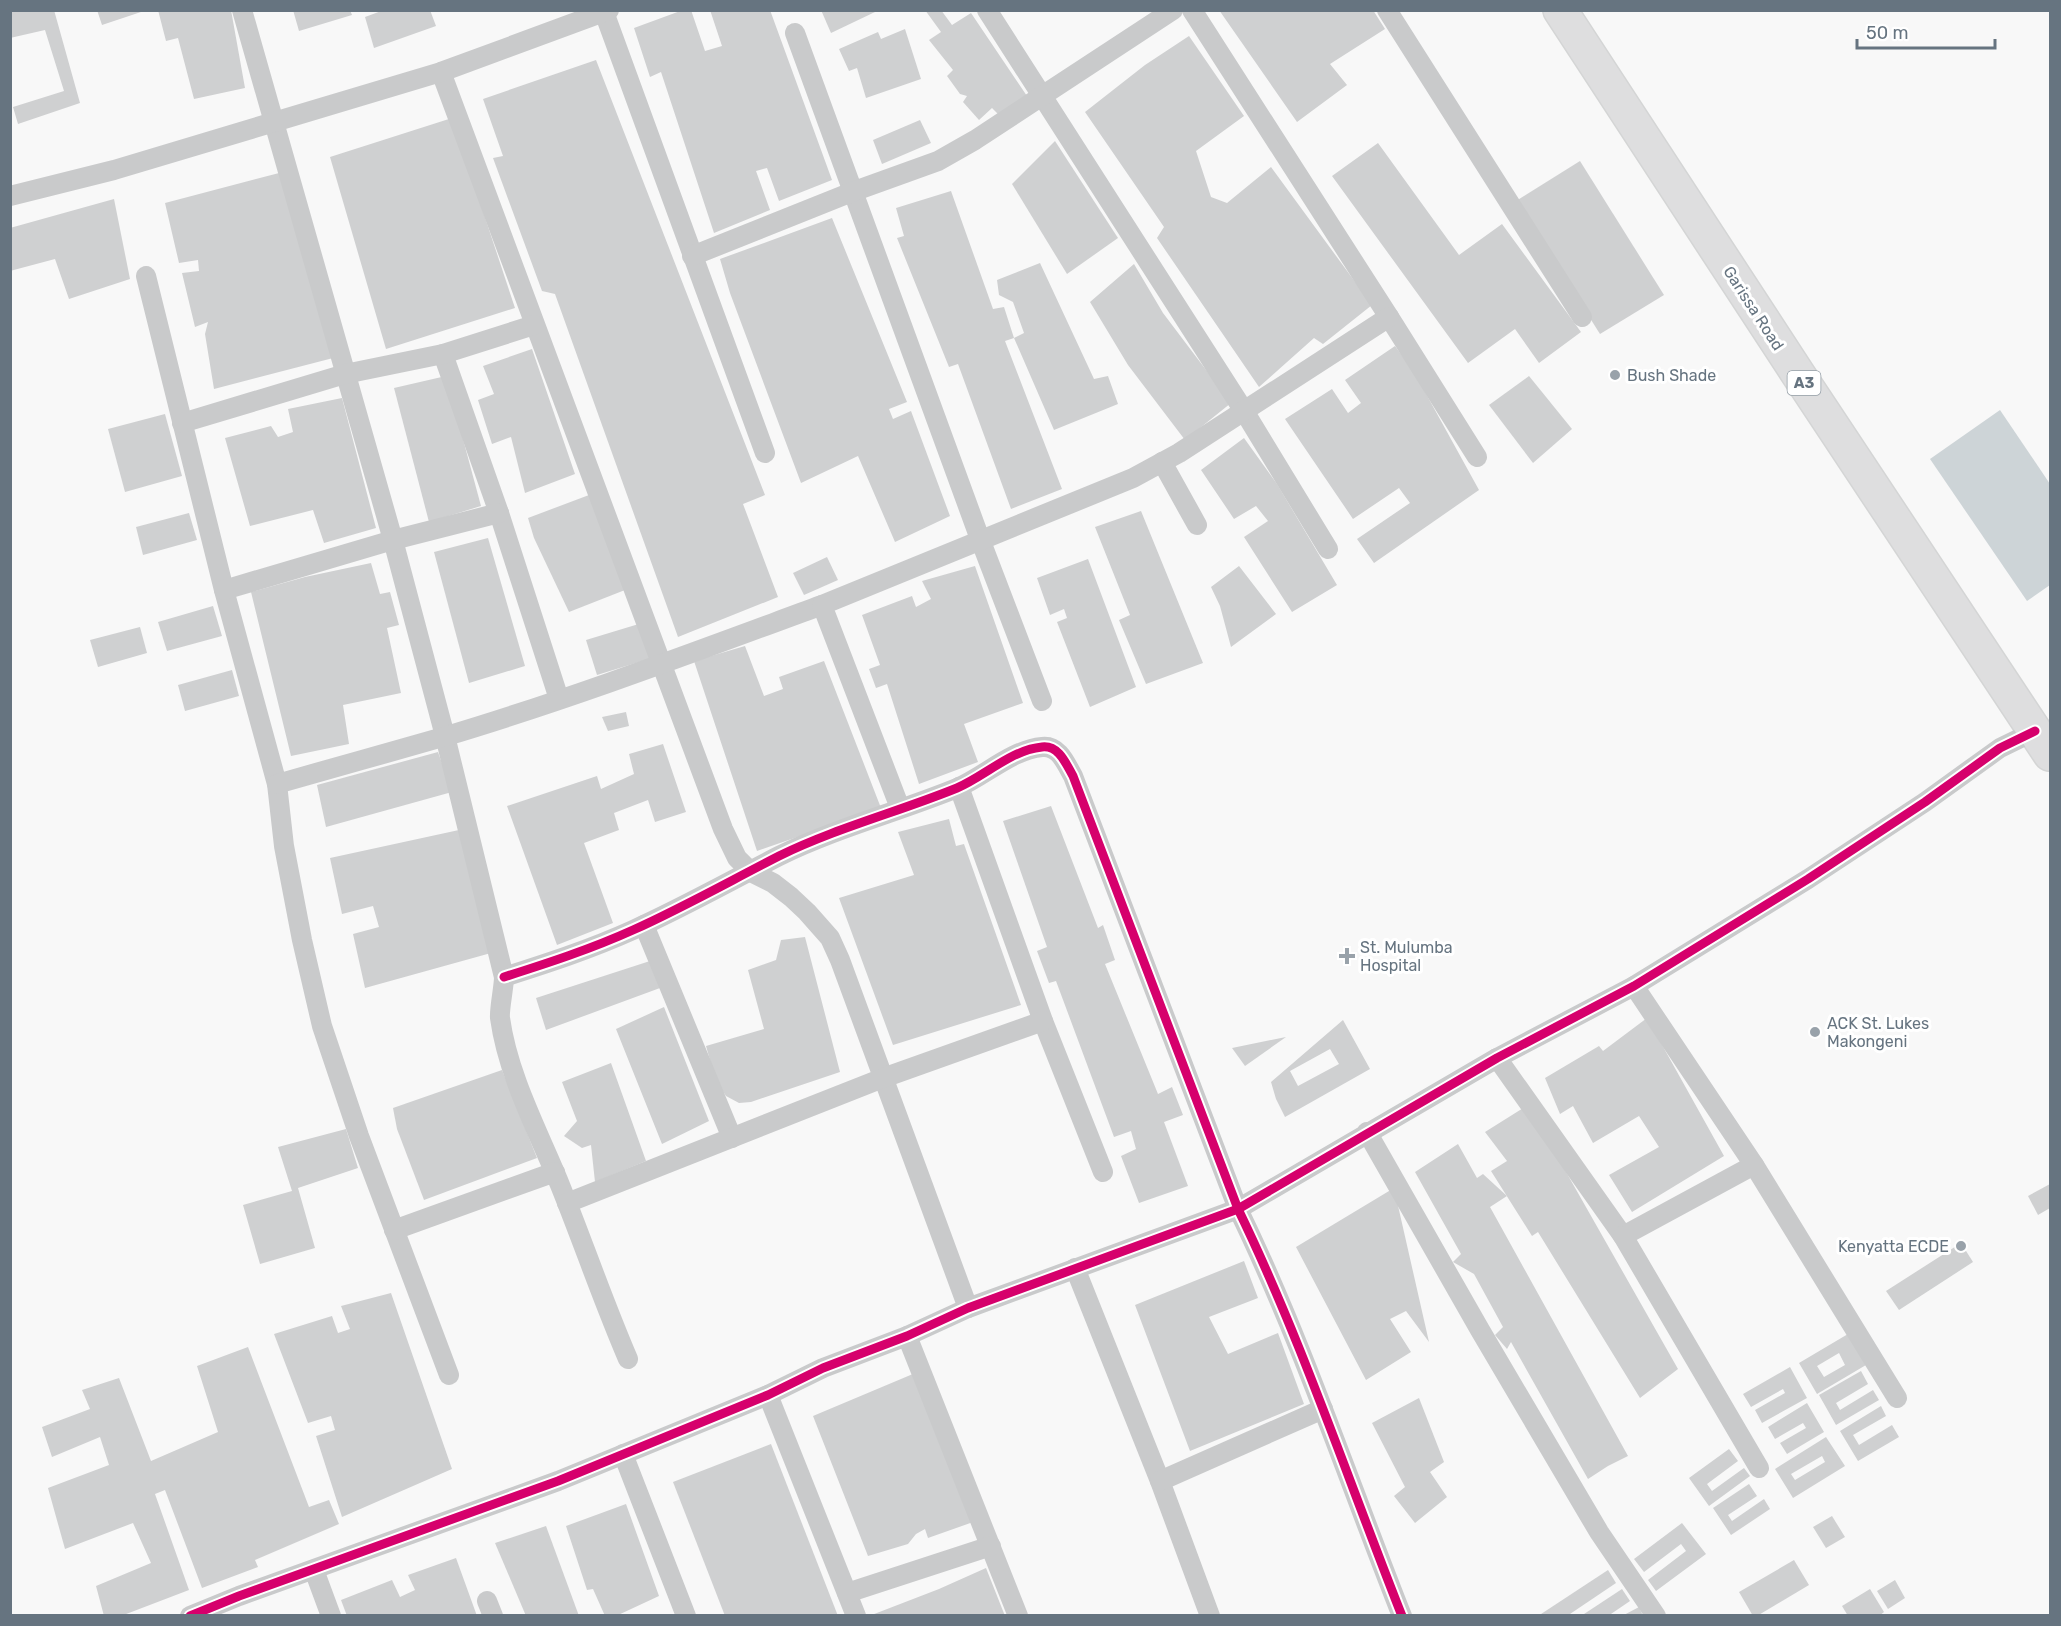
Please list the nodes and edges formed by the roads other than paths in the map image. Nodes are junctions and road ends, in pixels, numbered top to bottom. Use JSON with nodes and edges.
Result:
{"nodes":[{"id":1,"x":242,"y":10,"type":"edge"},
{"id":2,"x":1173,"y":10,"type":"edge"},
{"id":3,"x":1192,"y":10,"type":"edge"},
{"id":4,"x":1387,"y":10,"type":"edge"},
{"id":5,"x":1560,"y":10,"type":"edge"},
{"id":6,"x":607,"y":11,"type":"edge"},
{"id":7,"x":990,"y":11,"type":"edge"},
{"id":8,"x":795,"y":33,"type":"dead end"},
{"id":9,"x":441,"y":72,"type":"junction"},
{"id":10,"x":1043,"y":95,"type":"junction"},
{"id":11,"x":275,"y":122,"type":"junction"},
{"id":12,"x":852,"y":192,"type":"junction"},
{"id":13,"x":10,"y":196,"type":"edge"},
{"id":14,"x":692,"y":256,"type":"junction"},
{"id":15,"x":146,"y":276,"type":"dead end"},
{"id":16,"x":1389,"y":317,"type":"junction"},
{"id":17,"x":1582,"y":317,"type":"dead end"},
{"id":18,"x":534,"y":325,"type":"junction"},
{"id":19,"x":443,"y":354,"type":"junction"},
{"id":20,"x":345,"y":374,"type":"junction"},
{"id":21,"x":1244,"y":411,"type":"junction"},
{"id":22,"x":182,"y":423,"type":"junction"},
{"id":23,"x":765,"y":453,"type":"dead end"},
{"id":24,"x":1477,"y":457,"type":"dead end"},
{"id":25,"x":1162,"y":462,"type":"junction"},
{"id":26,"x":499,"y":513,"type":"junction"},
{"id":27,"x":1197,"y":525,"type":"dead end"},
{"id":28,"x":980,"y":539,"type":"junction"},
{"id":29,"x":393,"y":540,"type":"junction"},
{"id":30,"x":1328,"y":549,"type":"dead end"},
{"id":31,"x":224,"y":590,"type":"junction"},
{"id":32,"x":822,"y":605,"type":"junction"},
{"id":33,"x":662,"y":664,"type":"junction"},
{"id":34,"x":559,"y":699,"type":"junction"},
{"id":35,"x":1042,"y":701,"type":"dead end"},
{"id":36,"x":445,"y":736,"type":"junction"},
{"id":37,"x":2043,"y":742,"type":"edge"},
{"id":38,"x":277,"y":784,"type":"junction"},
{"id":39,"x":959,"y":787,"type":"junction"},
{"id":40,"x":900,"y":808,"type":"junction"},
{"id":41,"x":751,"y":872,"type":"junction"},
{"id":42,"x":644,"y":925,"type":"junction"},
{"id":43,"x":504,"y":977,"type":"junction"},
{"id":44,"x":1634,"y":986,"type":"junction"},
{"id":45,"x":1043,"y":1021,"type":"junction"},
{"id":46,"x":1497,"y":1058,"type":"junction"},
{"id":47,"x":883,"y":1078,"type":"junction"},
{"id":48,"x":1367,"y":1132,"type":"junction"},
{"id":49,"x":732,"y":1138,"type":"junction"},
{"id":50,"x":1754,"y":1165,"type":"junction"},
{"id":51,"x":555,"y":1172,"type":"junction"},
{"id":52,"x":1103,"y":1172,"type":"dead end"},
{"id":53,"x":567,"y":1203,"type":"junction"},
{"id":54,"x":1238,"y":1209,"type":"junction"},
{"id":55,"x":394,"y":1230,"type":"junction"},
{"id":56,"x":1623,"y":1236,"type":"junction"},
{"id":57,"x":1074,"y":1269,"type":"junction"},
{"id":58,"x":968,"y":1308,"type":"junction"},
{"id":59,"x":907,"y":1336,"type":"junction"},
{"id":60,"x":628,"y":1359,"type":"dead end"},
{"id":61,"x":449,"y":1375,"type":"dead end"},
{"id":62,"x":768,"y":1395,"type":"junction"},
{"id":63,"x":1897,"y":1398,"type":"dead end"},
{"id":64,"x":1323,"y":1409,"type":"junction"},
{"id":65,"x":623,"y":1454,"type":"junction"},
{"id":66,"x":1759,"y":1468,"type":"dead end"},
{"id":67,"x":1160,"y":1481,"type":"junction"},
{"id":68,"x":991,"y":1546,"type":"junction"},
{"id":69,"x":314,"y":1570,"type":"junction"},
{"id":70,"x":848,"y":1593,"type":"junction"},
{"id":71,"x":190,"y":1616,"type":"edge"},
{"id":72,"x":331,"y":1616,"type":"edge"},
{"id":73,"x":686,"y":1616,"type":"edge"},
{"id":74,"x":856,"y":1616,"type":"edge"},
{"id":75,"x":1018,"y":1616,"type":"edge"},
{"id":76,"x":1210,"y":1616,"type":"edge"},
{"id":77,"x":1402,"y":1616,"type":"edge"},
{"id":78,"x":1656,"y":1616,"type":"edge"}],
"edges":[{"from":1,"to":11,"type":"street"},
{"from":2,"to":10,"type":"street"},
{"from":3,"to":16,"type":"street"},
{"from":4,"to":17,"type":"street"},
{"from":5,"to":37,"type":"highway","name":"Garissa Road","number":"A3"},
{"from":6,"to":9,"type":"street"},
{"from":6,"to":14,"type":"street"},
{"from":7,"to":10,"type":"street"},
{"from":8,"to":12,"type":"street"},
{"from":9,"to":11,"type":"street"},
{"from":9,"to":18,"type":"street"},
{"from":10,"to":12,"type":"street"},
{"from":10,"to":21,"type":"street"},
{"from":11,"to":13,"type":"street"},
{"from":11,"to":20,"type":"street"},
{"from":12,"to":14,"type":"street"},
{"from":12,"to":28,"type":"street"},
{"from":14,"to":23,"type":"street"},
{"from":15,"to":22,"type":"street"},
{"from":16,"to":21,"type":"street"},
{"from":16,"to":24,"type":"street"},
{"from":18,"to":19,"type":"street"},
{"from":18,"to":33,"type":"street"},
{"from":19,"to":20,"type":"street"},
{"from":19,"to":26,"type":"street"},
{"from":20,"to":22,"type":"street"},
{"from":20,"to":29,"type":"street"},
{"from":21,"to":25,"type":"street"},
{"from":21,"to":30,"type":"street"},
{"from":22,"to":31,"type":"street"},
{"from":25,"to":27,"type":"street"},
{"from":25,"to":28,"type":"street"},
{"from":26,"to":29,"type":"street"},
{"from":26,"to":34,"type":"street"},
{"from":28,"to":32,"type":"street"},
{"from":28,"to":35,"type":"street"},
{"from":29,"to":31,"type":"street"},
{"from":29,"to":36,"type":"street"},
{"from":31,"to":38,"type":"street"},
{"from":32,"to":33,"type":"street"},
{"from":32,"to":40,"type":"street"},
{"from":33,"to":34,"type":"street"},
{"from":33,"to":41,"type":"street"},
{"from":34,"to":36,"type":"street"},
{"from":36,"to":38,"type":"street"},
{"from":36,"to":43,"type":"street"},
{"from":37,"to":44,"type":"street"},
{"from":38,"to":55,"type":"street"},
{"from":39,"to":40,"type":"street"},
{"from":39,"to":45,"type":"street"},
{"from":39,"to":54,"type":"street"},
{"from":40,"to":41,"type":"street"},
{"from":41,"to":42,"type":"street"},
{"from":41,"to":47,"type":"street"},
{"from":42,"to":43,"type":"street"},
{"from":42,"to":49,"type":"street"},
{"from":43,"to":51,"type":"street"},
{"from":44,"to":46,"type":"street"},
{"from":44,"to":50,"type":"street"},
{"from":45,"to":47,"type":"street"},
{"from":45,"to":52,"type":"street"},
{"from":46,"to":48,"type":"street"},
{"from":46,"to":56,"type":"street"},
{"from":47,"to":49,"type":"street"},
{"from":47,"to":58,"type":"street"},
{"from":48,"to":54,"type":"street"},
{"from":48,"to":78,"type":"street"},
{"from":49,"to":53,"type":"street"},
{"from":50,"to":56,"type":"street"},
{"from":50,"to":63,"type":"street"},
{"from":51,"to":53,"type":"street"},
{"from":51,"to":55,"type":"street"},
{"from":53,"to":60,"type":"street"},
{"from":54,"to":57,"type":"street"},
{"from":54,"to":64,"type":"street"},
{"from":55,"to":61,"type":"street"},
{"from":56,"to":66,"type":"street"},
{"from":57,"to":58,"type":"street"},
{"from":57,"to":67,"type":"street"},
{"from":58,"to":59,"type":"street"},
{"from":59,"to":62,"type":"street"},
{"from":59,"to":68,"type":"street"},
{"from":62,"to":65,"type":"street"},
{"from":62,"to":70,"type":"street"},
{"from":64,"to":67,"type":"street"},
{"from":64,"to":77,"type":"street"},
{"from":65,"to":69,"type":"street"},
{"from":65,"to":73,"type":"street"},
{"from":67,"to":76,"type":"street"},
{"from":68,"to":70,"type":"street"},
{"from":68,"to":75,"type":"street"},
{"from":69,"to":71,"type":"street"},
{"from":69,"to":72,"type":"street"},
{"from":70,"to":74,"type":"street"}]}
